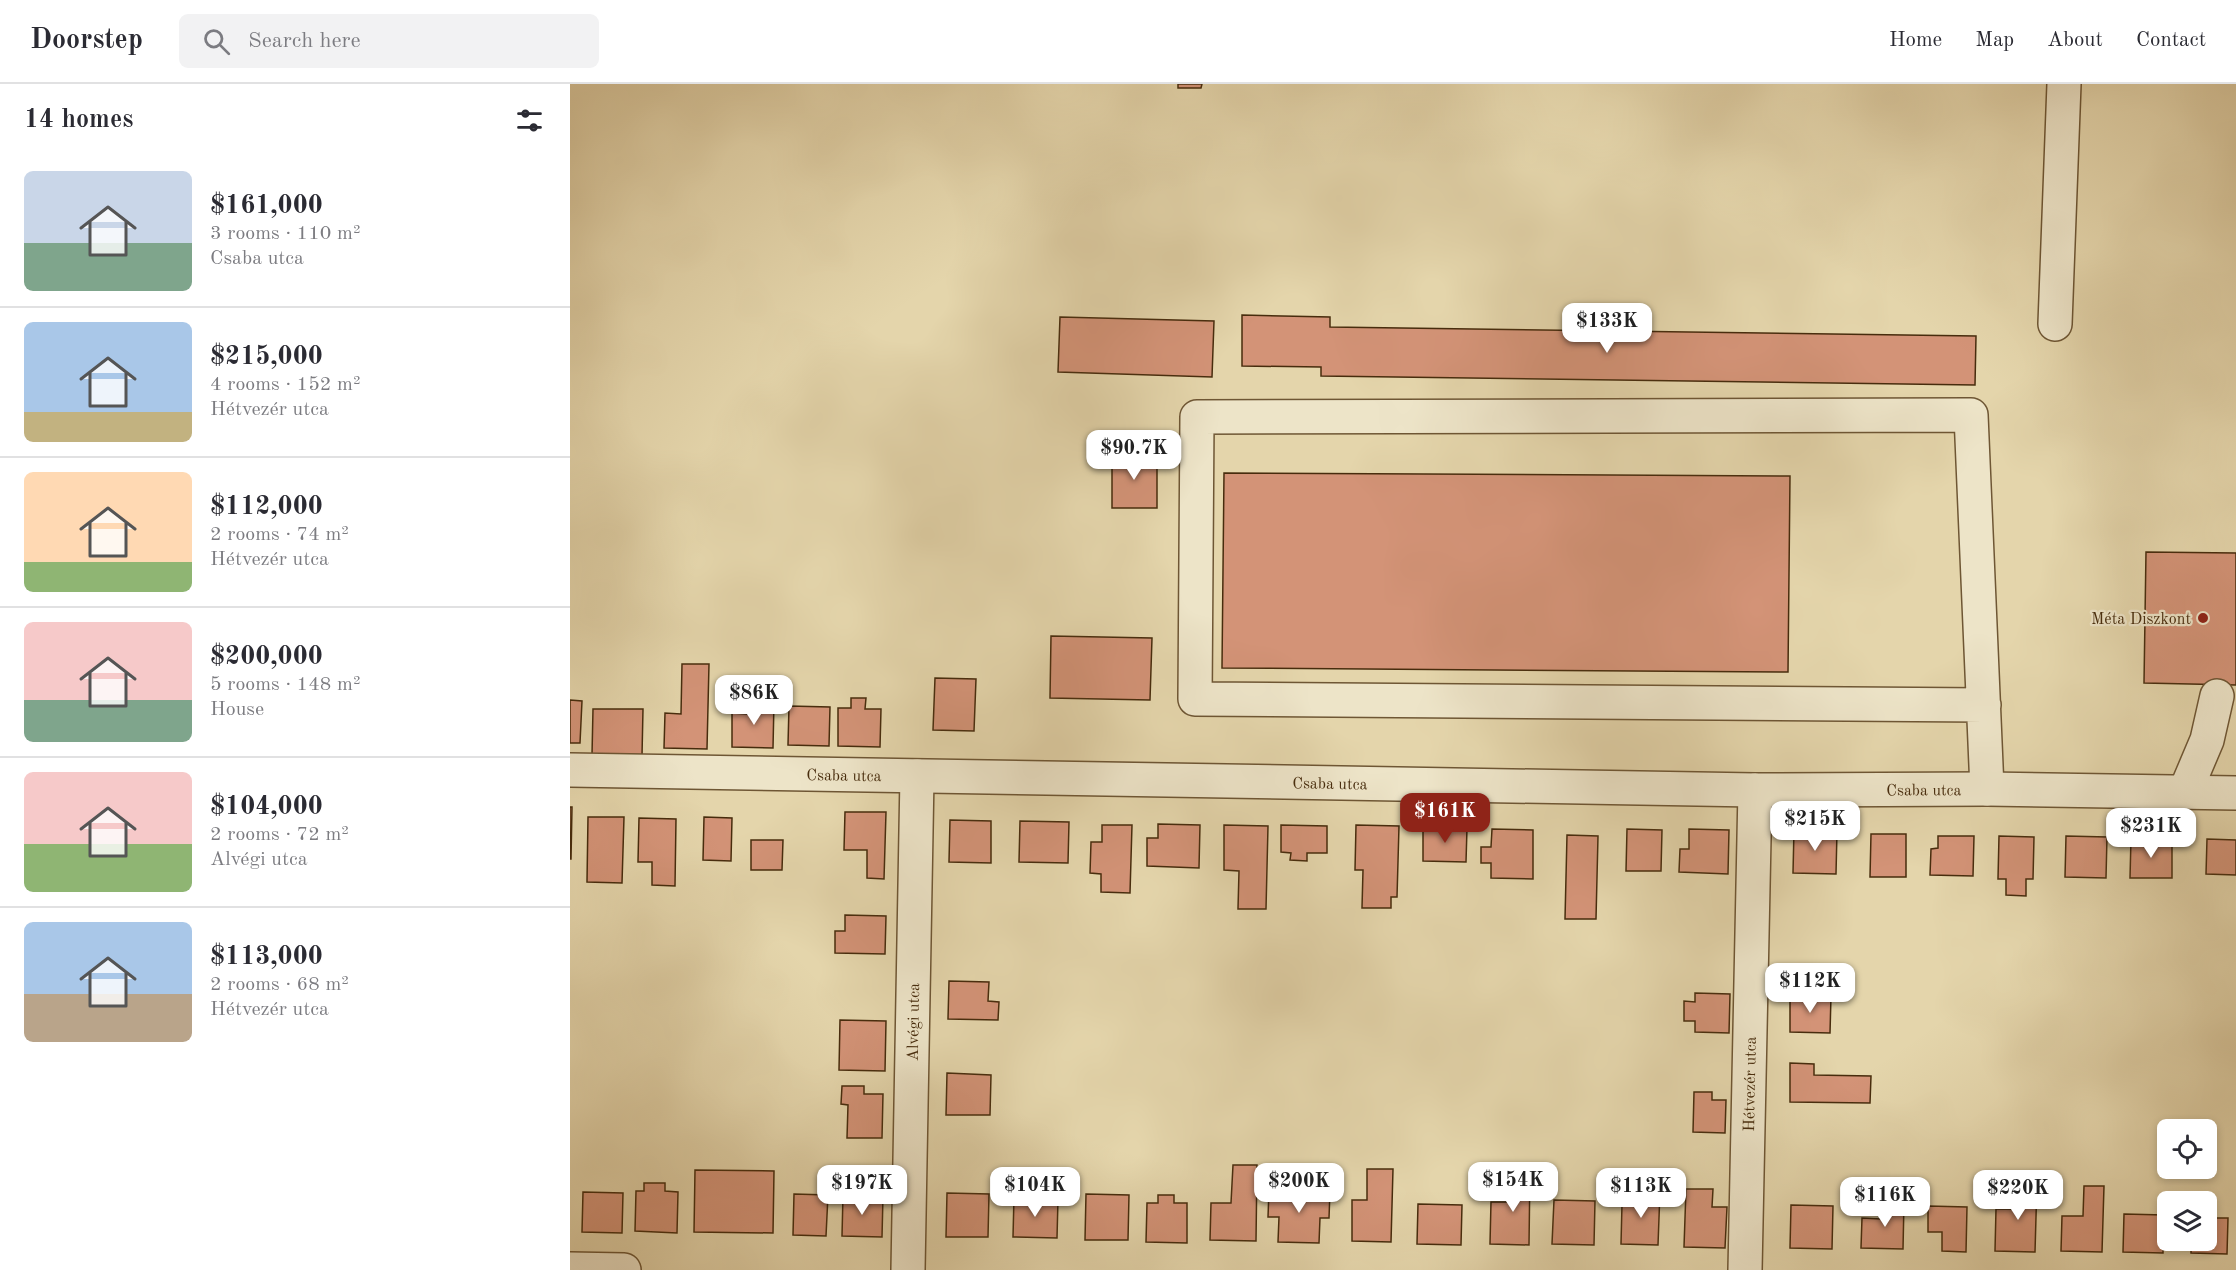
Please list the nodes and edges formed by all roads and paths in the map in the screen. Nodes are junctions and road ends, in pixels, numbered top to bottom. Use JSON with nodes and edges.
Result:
{"nodes":[{"id":1,"x":2064,"y":84,"type":"edge"},
{"id":2,"x":2055,"y":324,"type":"dead end"},
{"id":3,"x":2217,"y":696,"type":"dead end"},
{"id":4,"x":1984,"y":705,"type":"junction"},
{"id":5,"x":570,"y":770,"type":"edge"},
{"id":6,"x":917,"y":776,"type":"junction"},
{"id":7,"x":1987,"y":789,"type":"junction"},
{"id":8,"x":1755,"y":790,"type":"junction"},
{"id":9,"x":2185,"y":792,"type":"junction"},
{"id":10,"x":2236,"y":793,"type":"edge"},
{"id":11,"x":570,"y":1269,"type":"edge"},
{"id":12,"x":624,"y":1270,"type":"edge"},
{"id":13,"x":908,"y":1270,"type":"edge"},
{"id":14,"x":1745,"y":1270,"type":"edge"}],
"edges":[{"from":1,"to":2,"type":"street"},
{"from":3,"to":9,"type":"street"},
{"from":4,"to":4,"type":"street"},
{"from":4,"to":7,"type":"street"},
{"from":5,"to":6,"type":"street","name":"Csaba utca"},
{"from":6,"to":8,"type":"street","name":"Csaba utca"},
{"from":6,"to":13,"type":"street","name":"Alvégi utca"},
{"from":7,"to":8,"type":"street","name":"Csaba utca"},
{"from":7,"to":9,"type":"street","name":"Csaba utca"},
{"from":8,"to":14,"type":"street","name":"Hétvezér utca"},
{"from":9,"to":10,"type":"street","name":"Csaba utca"},
{"from":11,"to":12,"type":"street"}]}
